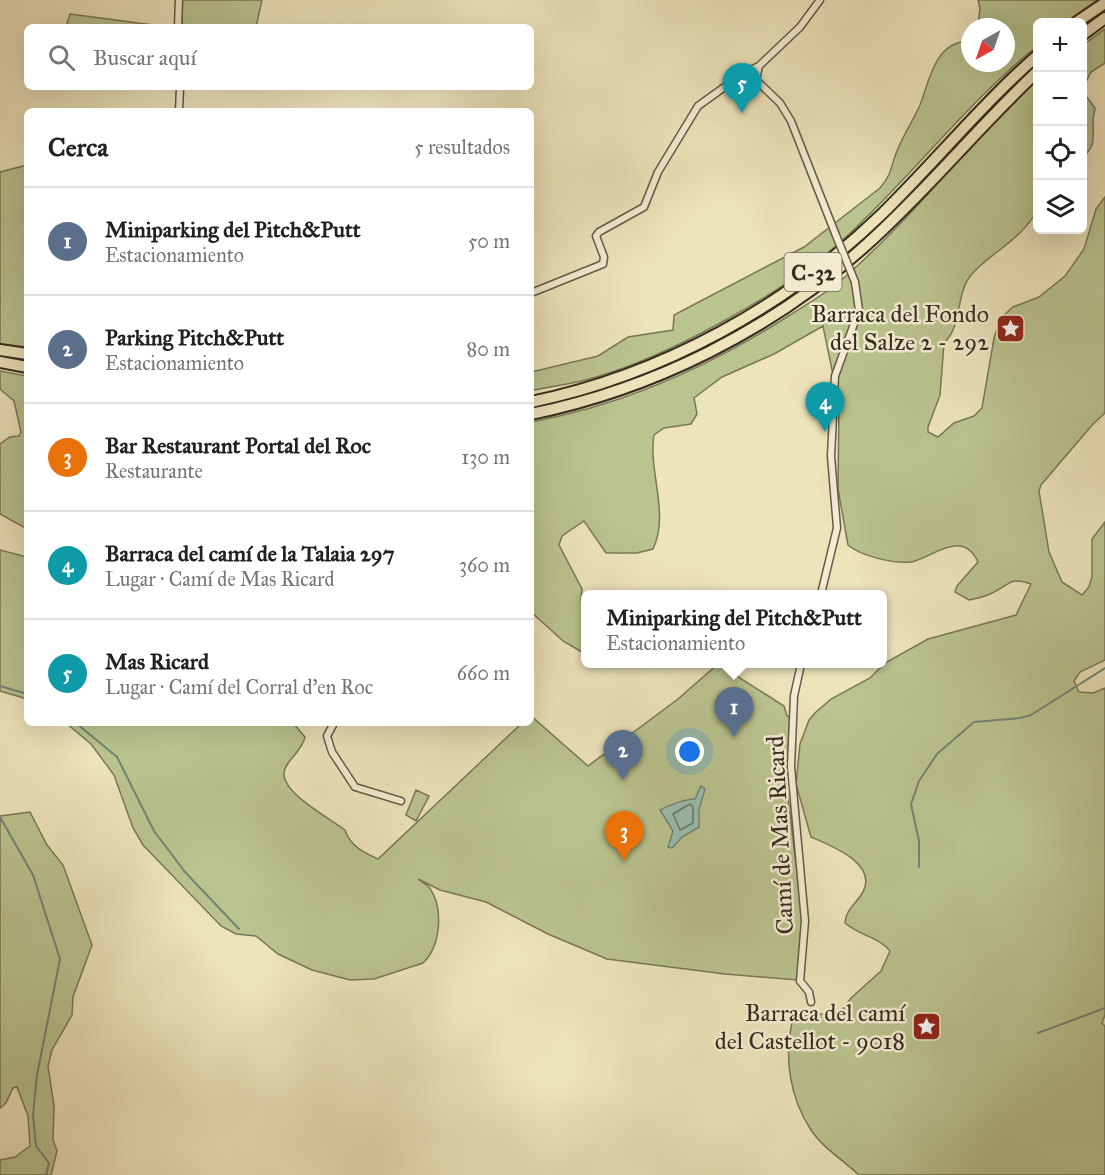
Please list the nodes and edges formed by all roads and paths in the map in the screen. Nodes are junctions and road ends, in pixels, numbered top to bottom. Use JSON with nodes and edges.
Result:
{"nodes":[{"id":1,"x":179,"y":0,"type":"edge"},
{"id":2,"x":820,"y":0,"type":"edge"},
{"id":3,"x":1105,"y":3,"type":"edge"},
{"id":4,"x":1083,"y":18,"type":"edge"},
{"id":5,"x":1105,"y":18,"type":"edge"},
{"id":6,"x":178,"y":24,"type":"edge"},
{"id":7,"x":1087,"y":32,"type":"edge"},
{"id":8,"x":1033,"y":59,"type":"edge"},
{"id":9,"x":759,"y":66,"type":"junction"},
{"id":10,"x":1037,"y":72,"type":"edge"},
{"id":11,"x":180,"y":90,"type":"edge"},
{"id":12,"x":179,"y":108,"type":"edge"},
{"id":13,"x":534,"y":292,"type":"edge"},
{"id":14,"x":0,"y":350,"type":"edge"},
{"id":15,"x":24,"y":354,"type":"edge"},
{"id":16,"x":0,"y":362,"type":"edge"},
{"id":17,"x":24,"y":366,"type":"edge"},
{"id":18,"x":534,"y":401,"type":"edge"},
{"id":19,"x":534,"y":413,"type":"edge"},
{"id":20,"x":822,"y":590,"type":"edge"},
{"id":21,"x":800,"y":668,"type":"edge"},
{"id":22,"x":332,"y":726,"type":"edge"},
{"id":23,"x":401,"y":801,"type":"dead end"},
{"id":24,"x":810,"y":1002,"type":"dead end"}],
"edges":[{"from":1,"to":6,"type":"street"},
{"from":2,"to":9,"type":"street"},
{"from":3,"to":4,"type":"highway"},
{"from":5,"to":7,"type":"highway"},
{"from":8,"to":18,"type":"highway","number":"C-32"},
{"from":9,"to":13,"type":"street"},
{"from":9,"to":20,"type":"street","bridge":true},
{"from":10,"to":19,"type":"highway","number":"C-32"},
{"from":11,"to":12,"type":"street"},
{"from":14,"to":15,"type":"highway"},
{"from":16,"to":17,"type":"highway"},
{"from":21,"to":24,"type":"street","name":"Camí de Mas Ricard"},
{"from":22,"to":23,"type":"street"}]}
